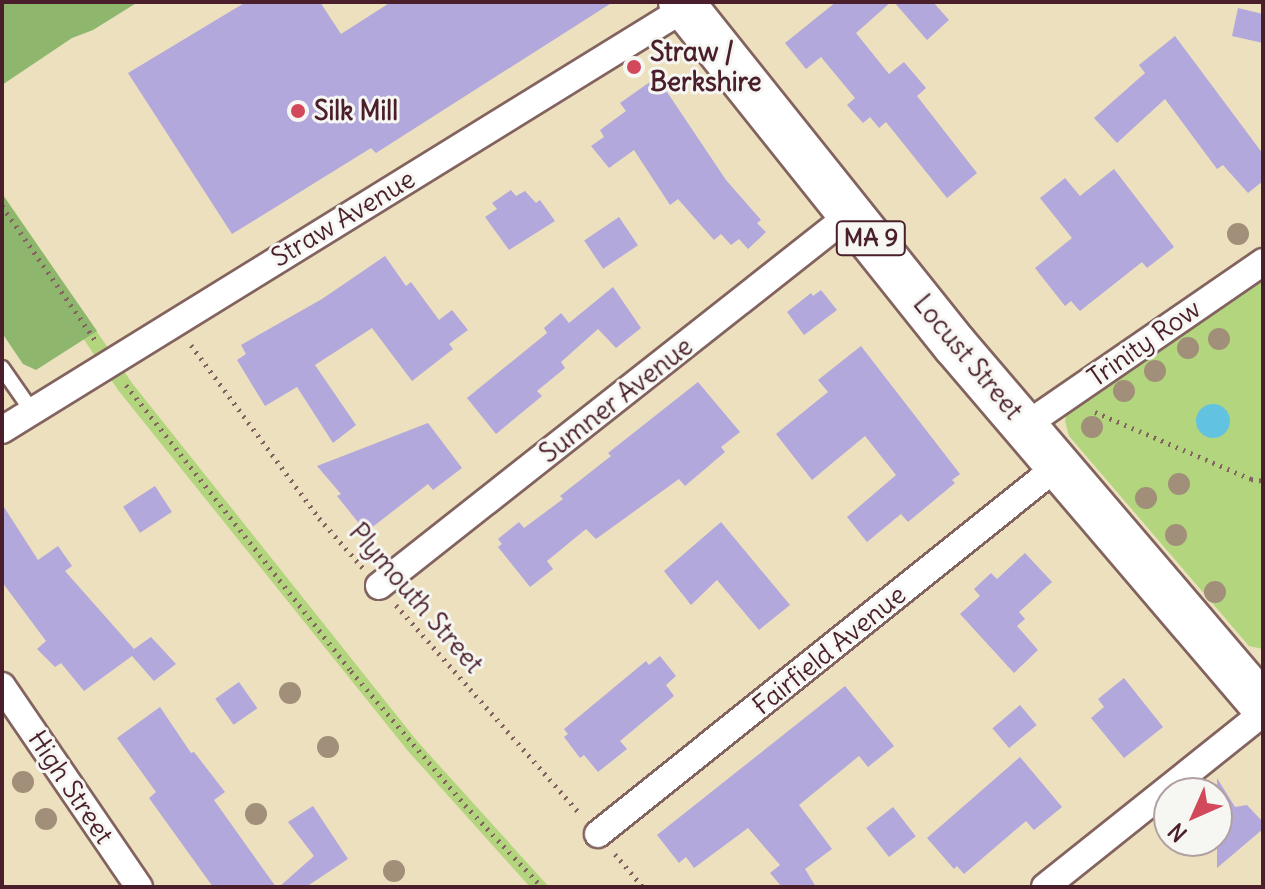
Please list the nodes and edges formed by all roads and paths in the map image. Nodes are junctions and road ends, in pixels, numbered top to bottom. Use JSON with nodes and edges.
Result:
{"nodes":[{"id":1,"x":687,"y":4,"type":"edge"},
{"id":2,"x":2,"y":206,"type":"edge"},
{"id":3,"x":852,"y":213,"type":"junction"},
{"id":4,"x":1263,"y":262,"type":"edge"},
{"id":5,"x":174,"y":322,"type":"junction"},
{"id":6,"x":95,"y":340,"type":"dead end"},
{"id":7,"x":2,"y":368,"type":"edge"},
{"id":8,"x":121,"y":378,"type":"dead end"},
{"id":9,"x":1064,"y":398,"type":"junction"},
{"id":10,"x":32,"y":411,"type":"junction"},
{"id":11,"x":1026,"y":425,"type":"junction"},
{"id":12,"x":2,"y":430,"type":"edge"},
{"id":13,"x":1059,"y":465,"type":"junction"},
{"id":14,"x":1263,"y":481,"type":"edge"},
{"id":15,"x":379,"y":586,"type":"junction"},
{"id":16,"x":2,"y":686,"type":"edge"},
{"id":17,"x":1263,"y":705,"type":"edge"},
{"id":18,"x":1263,"y":713,"type":"edge"},
{"id":19,"x":598,"y":834,"type":"junction"},
{"id":20,"x":139,"y":887,"type":"edge"},
{"id":21,"x":542,"y":887,"type":"edge"},
{"id":22,"x":643,"y":887,"type":"edge"},
{"id":23,"x":1045,"y":887,"type":"edge"}],
"edges":[{"from":1,"to":3,"type":"highway","name":"Locust Street","number":"MA 9"},
{"from":1,"to":5,"type":"street","name":"Straw Avenue"},
{"from":2,"to":6,"type":"path"},
{"from":3,"to":11,"type":"highway","name":"Locust Street","number":"MA 9"},
{"from":3,"to":15,"type":"street","name":"Sumner Avenue"},
{"from":4,"to":9,"type":"street","name":"Trinity Row"},
{"from":5,"to":10,"type":"street","name":"Straw Avenue"},
{"from":5,"to":15,"type":"path","name":"Plymouth Street"},
{"from":7,"to":10,"type":"lane"},
{"from":8,"to":21,"type":"path"},
{"from":9,"to":11,"type":"street","name":"Trinity Row"},
{"from":9,"to":14,"type":"path"},
{"from":10,"to":12,"type":"street","name":"Straw Avenue"},
{"from":11,"to":13,"type":"highway","name":"Locust Street","number":"MA 9"},
{"from":13,"to":17,"type":"highway","name":"Locust Street","number":"MA 9"},
{"from":13,"to":19,"type":"street","name":"Fairfield Avenue"},
{"from":15,"to":19,"type":"path","name":"Plymouth Street"},
{"from":16,"to":20,"type":"street","name":"High Street"},
{"from":18,"to":23,"type":"street"},
{"from":19,"to":22,"type":"path","name":"Plymouth Street"}]}
